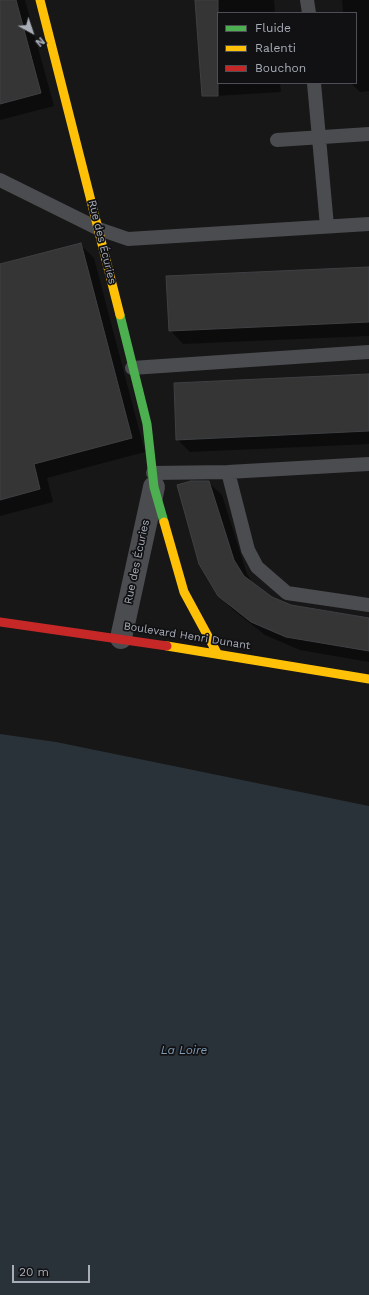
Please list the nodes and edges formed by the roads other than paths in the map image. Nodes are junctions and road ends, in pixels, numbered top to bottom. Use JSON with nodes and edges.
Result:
{"nodes":[{"id":1,"x":40,"y":0,"type":"edge"},
{"id":2,"x":307,"y":0,"type":"edge"},
{"id":3,"x":308,"y":12,"type":"edge"},
{"id":4,"x":314,"y":84,"type":"edge"},
{"id":5,"x":369,"y":134,"type":"edge"},
{"id":6,"x":319,"y":138,"type":"junction"},
{"id":7,"x":278,"y":140,"type":"dead end"},
{"id":8,"x":0,"y":180,"type":"edge"},
{"id":9,"x":369,"y":224,"type":"edge"},
{"id":10,"x":327,"y":226,"type":"junction"},
{"id":11,"x":99,"y":229,"type":"junction"},
{"id":12,"x":369,"y":352,"type":"edge"},
{"id":13,"x":132,"y":368,"type":"junction"},
{"id":14,"x":369,"y":464,"type":"edge"},
{"id":15,"x":228,"y":472,"type":"junction"},
{"id":16,"x":153,"y":480,"type":"junction"},
{"id":17,"x":369,"y":605,"type":"edge"},
{"id":18,"x":0,"y":622,"type":"edge"},
{"id":19,"x":121,"y":638,"type":"junction"},
{"id":20,"x":217,"y":652,"type":"junction"},
{"id":21,"x":369,"y":679,"type":"edge"}],
"edges":[{"from":1,"to":11,"type":"street","name":"Rue des Écuries"},
{"from":2,"to":3,"type":"lane"},
{"from":4,"to":6,"type":"lane"},
{"from":5,"to":6,"type":"lane"},
{"from":6,"to":7,"type":"lane"},
{"from":6,"to":10,"type":"lane"},
{"from":8,"to":11,"type":"lane"},
{"from":9,"to":10,"type":"lane"},
{"from":10,"to":11,"type":"lane"},
{"from":11,"to":13,"type":"street","name":"Rue des Écuries"},
{"from":12,"to":13,"type":"lane"},
{"from":13,"to":16,"type":"street","name":"Rue des Écuries"},
{"from":14,"to":15,"type":"lane"},
{"from":15,"to":16,"type":"lane"},
{"from":15,"to":17,"type":"lane"},
{"from":16,"to":19,"type":"street","name":"Rue des Écuries"},
{"from":16,"to":20,"type":"street","name":"Rue des Écuries"},
{"from":18,"to":19,"type":"street","name":"Boulevard Henri Dunant"},
{"from":19,"to":20,"type":"street","name":"Boulevard Henri Dunant"},
{"from":20,"to":21,"type":"street","name":"Boulevard Henri Dunant"}]}
